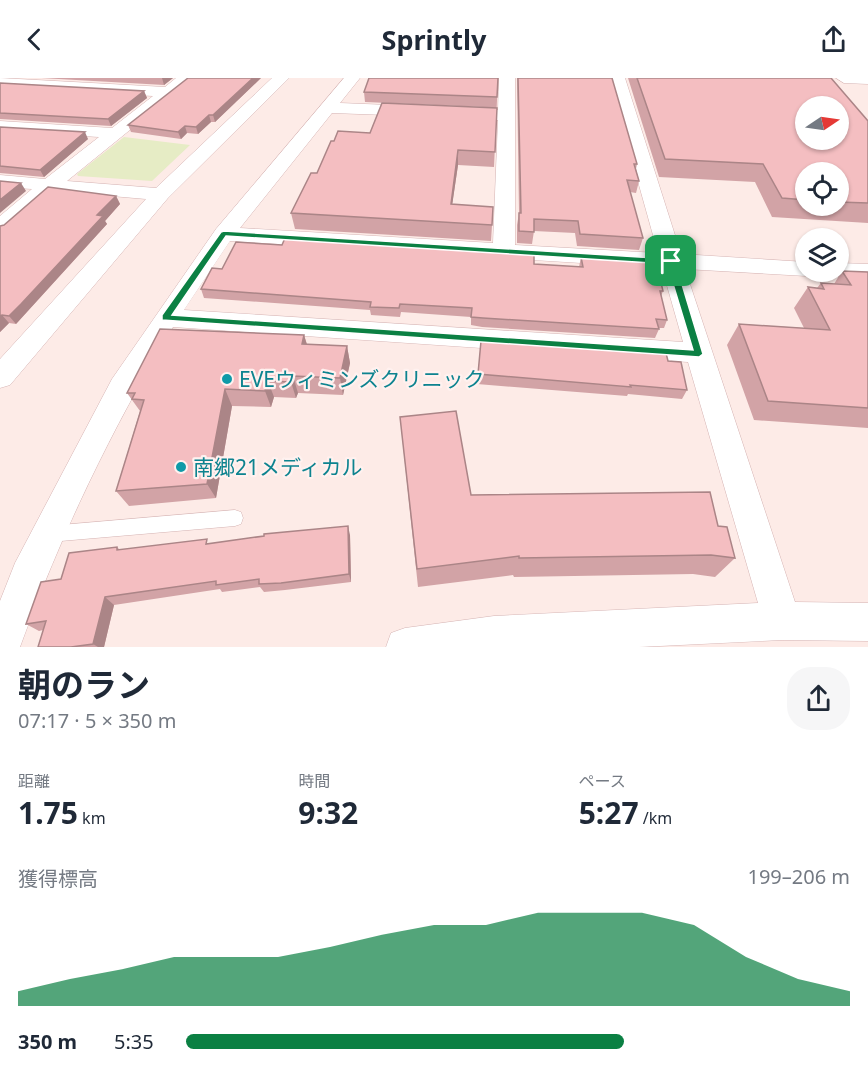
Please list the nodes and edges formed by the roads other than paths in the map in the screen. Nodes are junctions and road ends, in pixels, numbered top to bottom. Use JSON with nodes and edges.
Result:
{"nodes":[{"id":1,"x":186,"y":78,"type":"edge"},
{"id":2,"x":281,"y":78,"type":"edge"},
{"id":3,"x":352,"y":78,"type":"edge"},
{"id":4,"x":507,"y":78,"type":"edge"},
{"id":5,"x":617,"y":78,"type":"edge"},
{"id":6,"x":844,"y":78,"type":"edge"},
{"id":7,"x":868,"y":79,"type":"edge"},
{"id":8,"x":0,"y":82,"type":"edge"},
{"id":9,"x":168,"y":92,"type":"junction"},
{"id":10,"x":328,"y":108,"type":"junction"},
{"id":11,"x":505,"y":115,"type":"junction"},
{"id":12,"x":0,"y":126,"type":"edge"},
{"id":13,"x":115,"y":133,"type":"junction"},
{"id":14,"x":0,"y":181,"type":"edge"},
{"id":15,"x":49,"y":185,"type":"junction"},
{"id":16,"x":161,"y":194,"type":"junction"},
{"id":17,"x":0,"y":227,"type":"edge"},
{"id":18,"x":224,"y":234,"type":"junction"},
{"id":19,"x":504,"y":250,"type":"junction"},
{"id":20,"x":671,"y":261,"type":"junction"},
{"id":21,"x":795,"y":268,"type":"edge"},
{"id":22,"x":849,"y":271,"type":"edge"},
{"id":23,"x":868,"y":272,"type":"edge"},
{"id":24,"x":166,"y":318,"type":"junction"},
{"id":25,"x":699,"y":354,"type":"junction"},
{"id":26,"x":0,"y":377,"type":"edge"},
{"id":27,"x":235,"y":518,"type":"dead end"},
{"id":28,"x":49,"y":534,"type":"junction"},
{"id":29,"x":782,"y":621,"type":"junction"},
{"id":30,"x":868,"y":622,"type":"edge"},
{"id":31,"x":1,"y":647,"type":"edge"},
{"id":32,"x":405,"y":647,"type":"edge"}],
"edges":[{"from":1,"to":9,"type":"street"},
{"from":2,"to":16,"type":"street"},
{"from":3,"to":10,"type":"street"},
{"from":4,"to":11,"type":"street"},
{"from":5,"to":20,"type":"street"},
{"from":6,"to":7,"type":"street"},
{"from":8,"to":9,"type":"street"},
{"from":9,"to":13,"type":"street"},
{"from":10,"to":11,"type":"street"},
{"from":10,"to":18,"type":"street"},
{"from":11,"to":19,"type":"street"},
{"from":12,"to":13,"type":"street"},
{"from":13,"to":15,"type":"street"},
{"from":14,"to":15,"type":"street"},
{"from":15,"to":16,"type":"street"},
{"from":15,"to":17,"type":"street"},
{"from":16,"to":26,"type":"street"},
{"from":18,"to":19,"type":"street"},
{"from":18,"to":24,"type":"street"},
{"from":19,"to":20,"type":"street"},
{"from":20,"to":21,"type":"street"},
{"from":20,"to":25,"type":"street"},
{"from":22,"to":23,"type":"street"},
{"from":24,"to":25,"type":"street"},
{"from":24,"to":28,"type":"street"},
{"from":25,"to":29,"type":"street"},
{"from":27,"to":28,"type":"lane"},
{"from":28,"to":31,"type":"street"},
{"from":29,"to":30,"type":"street"},
{"from":29,"to":32,"type":"street"}]}
